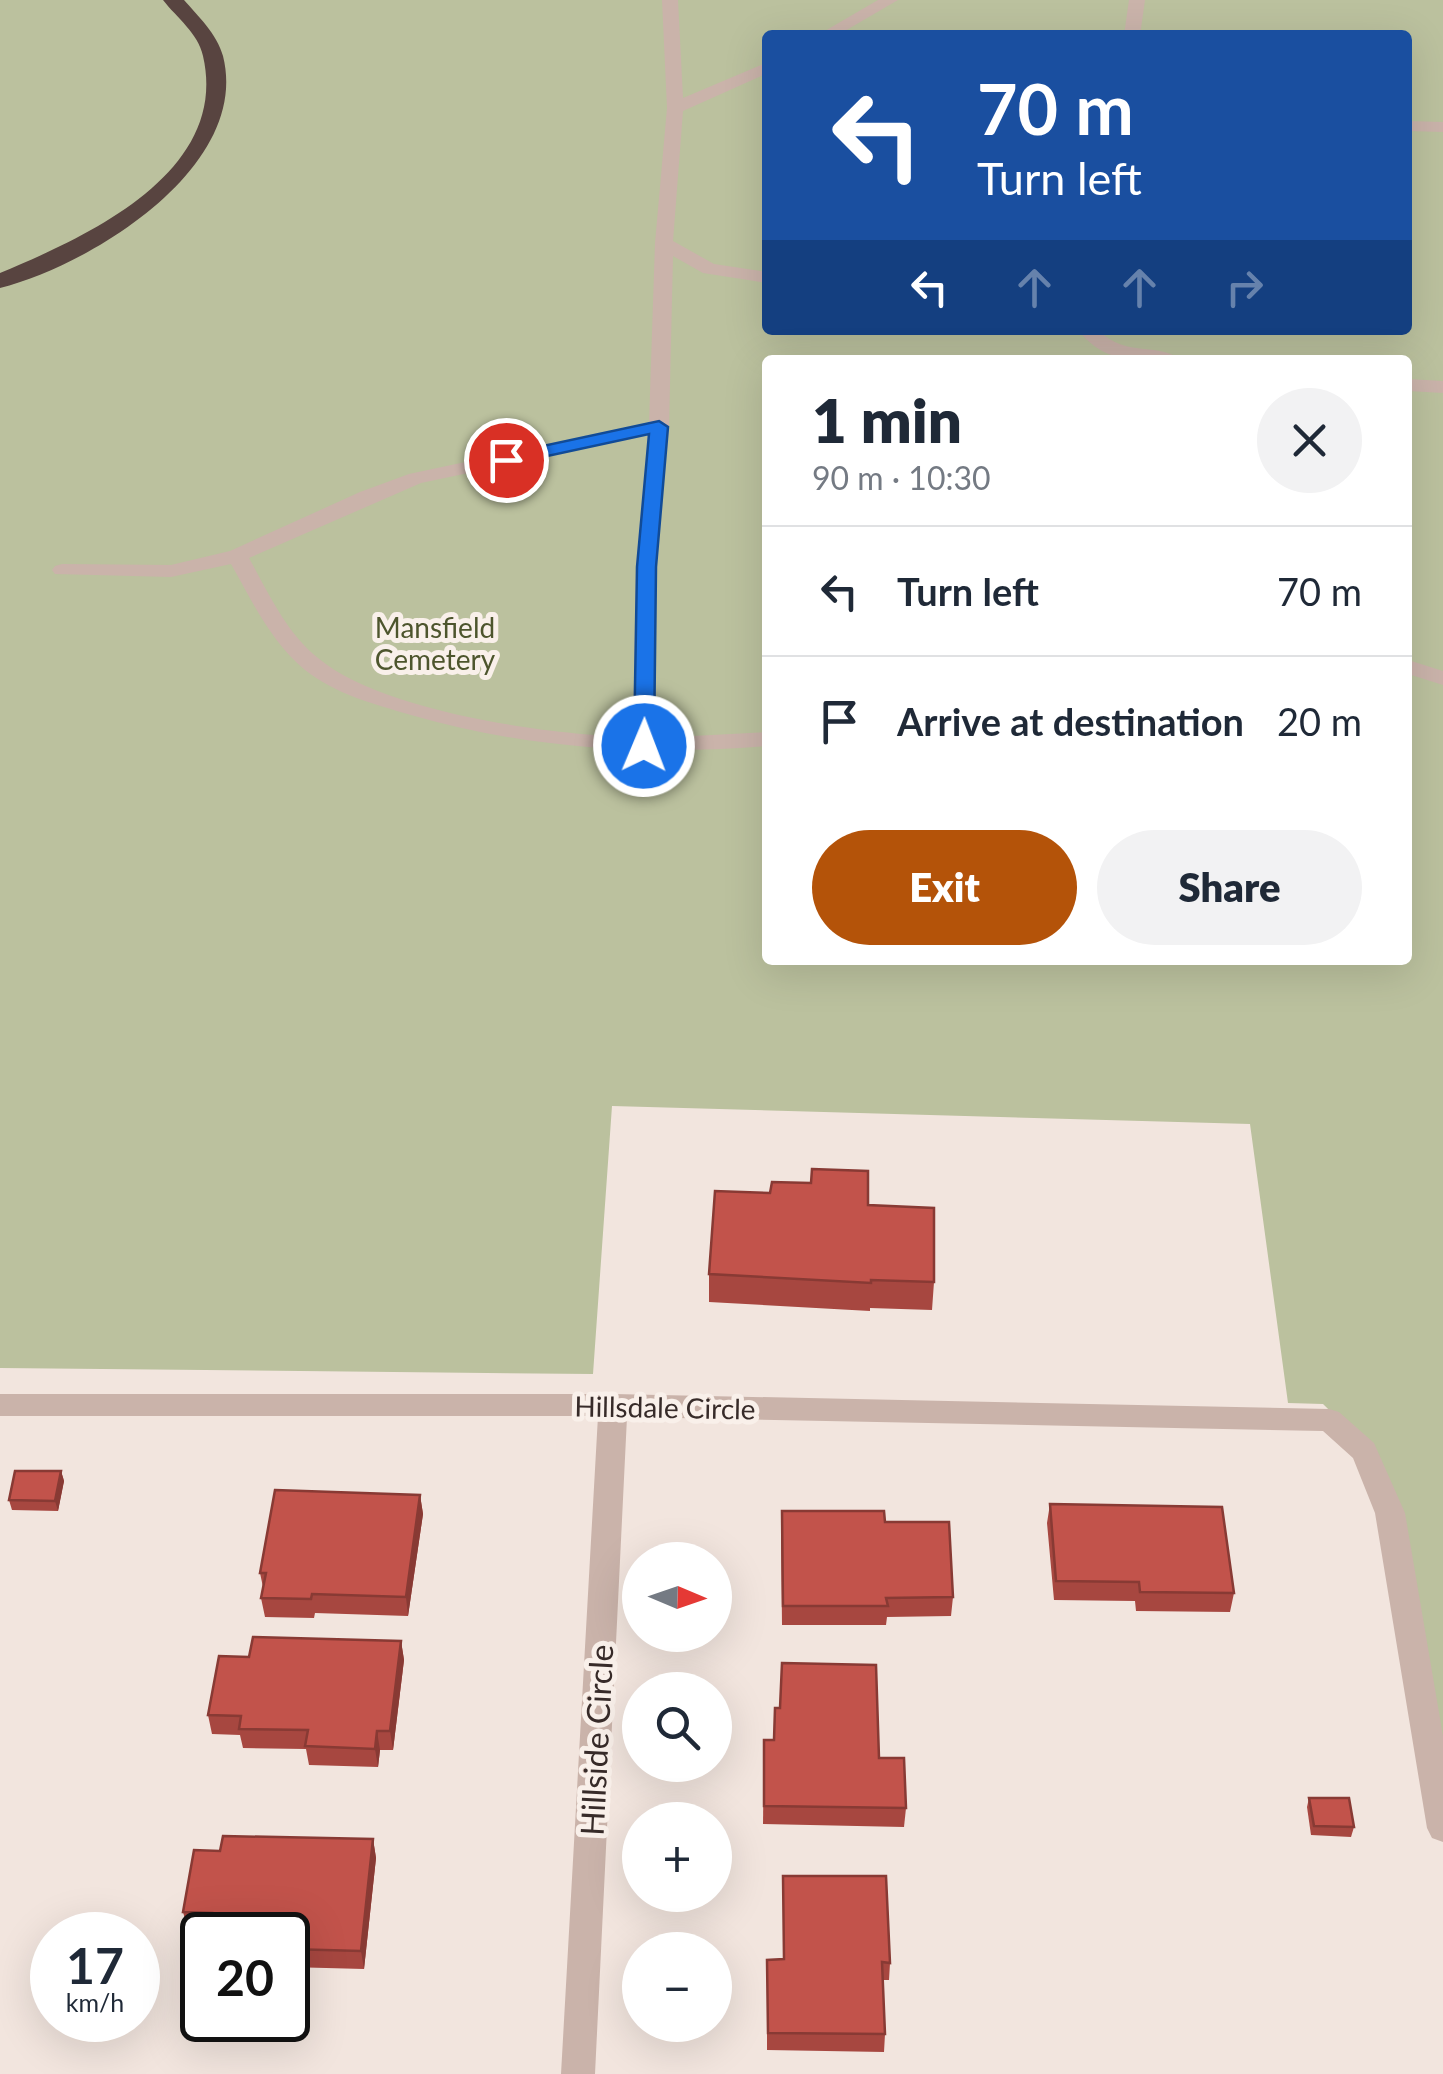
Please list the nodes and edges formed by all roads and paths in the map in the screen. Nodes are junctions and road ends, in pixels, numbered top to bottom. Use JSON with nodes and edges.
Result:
{"nodes":[{"id":1,"x":173,"y":0,"type":"edge"},
{"id":2,"x":670,"y":0,"type":"edge"},
{"id":3,"x":890,"y":0,"type":"edge"},
{"id":4,"x":1136,"y":0,"type":"edge"},
{"id":5,"x":835,"y":30,"type":"edge"},
{"id":6,"x":1133,"y":30,"type":"edge"},
{"id":7,"x":762,"y":69,"type":"edge"},
{"id":8,"x":676,"y":108,"type":"junction"},
{"id":9,"x":1412,"y":126,"type":"edge"},
{"id":10,"x":1443,"y":127,"type":"edge"},
{"id":11,"x":664,"y":243,"type":"junction"},
{"id":12,"x":762,"y":277,"type":"edge"},
{"id":13,"x":0,"y":281,"type":"edge"},
{"id":14,"x":1092,"y":335,"type":"edge"},
{"id":15,"x":1113,"y":355,"type":"edge"},
{"id":16,"x":1412,"y":386,"type":"edge"},
{"id":17,"x":1443,"y":387,"type":"edge"},
{"id":18,"x":659,"y":427,"type":"junction"},
{"id":19,"x":237,"y":556,"type":"junction"},
{"id":20,"x":62,"y":570,"type":"dead end"},
{"id":21,"x":1412,"y":668,"type":"edge"},
{"id":22,"x":1443,"y":678,"type":"edge"},
{"id":23,"x":762,"y":739,"type":"edge"},
{"id":24,"x":644,"y":746,"type":"junction"},
{"id":25,"x":0,"y":1405,"type":"edge"},
{"id":26,"x":613,"y":1405,"type":"junction"},
{"id":27,"x":1443,"y":1828,"type":"edge"},
{"id":28,"x":578,"y":2074,"type":"edge"}],
"edges":[{"from":1,"to":13,"type":"highway"},
{"from":2,"to":8,"type":"street"},
{"from":3,"to":5,"type":"street"},
{"from":4,"to":6,"type":"street"},
{"from":7,"to":8,"type":"street"},
{"from":8,"to":11,"type":"street"},
{"from":9,"to":10,"type":"street"},
{"from":11,"to":12,"type":"street"},
{"from":11,"to":18,"type":"street"},
{"from":14,"to":15,"type":"street"},
{"from":16,"to":17,"type":"street"},
{"from":18,"to":19,"type":"street"},
{"from":18,"to":24,"type":"street"},
{"from":19,"to":20,"type":"street"},
{"from":19,"to":24,"type":"street"},
{"from":21,"to":22,"type":"street"},
{"from":23,"to":24,"type":"street"},
{"from":25,"to":26,"type":"street","name":"Hillsdale Circle"},
{"from":26,"to":27,"type":"street","name":"Hillsdale Circle"},
{"from":26,"to":28,"type":"street","name":"Hillside Circle"}]}
